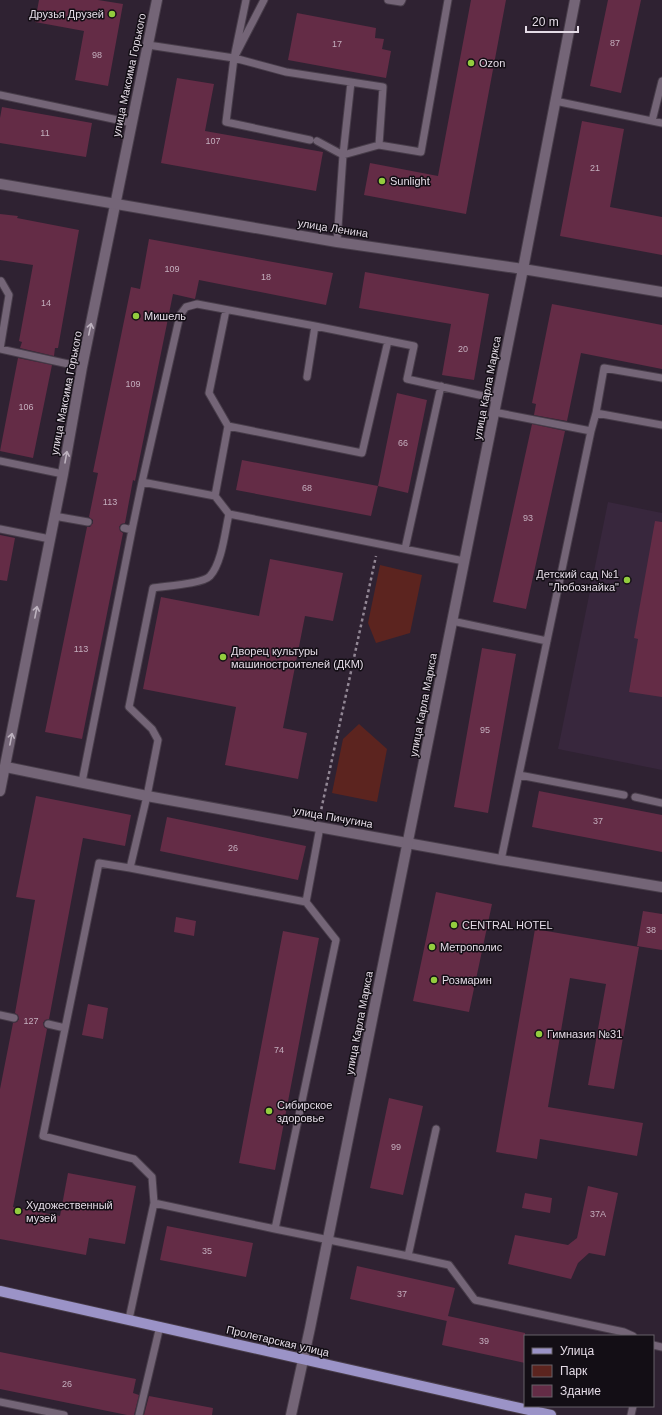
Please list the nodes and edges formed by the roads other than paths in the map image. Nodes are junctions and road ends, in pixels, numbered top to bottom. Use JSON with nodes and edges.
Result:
{"nodes":[{"id":1,"x":157,"y":0,"type":"edge"},
{"id":2,"x":246,"y":0,"type":"edge"},
{"id":3,"x":264,"y":0,"type":"edge"},
{"id":4,"x":388,"y":0,"type":"edge"},
{"id":5,"x":402,"y":0,"type":"edge"},
{"id":6,"x":448,"y":0,"type":"edge"},
{"id":7,"x":575,"y":0,"type":"edge"},
{"id":8,"x":148,"y":45,"type":"junction"},
{"id":9,"x":234,"y":58,"type":"junction"},
{"id":10,"x":662,"y":81,"type":"edge"},
{"id":11,"x":350,"y":82,"type":"junction"},
{"id":12,"x":0,"y":95,"type":"edge"},
{"id":13,"x":556,"y":101,"type":"junction"},
{"id":14,"x":652,"y":121,"type":"junction"},
{"id":15,"x":132,"y":123,"type":"junction"},
{"id":16,"x":662,"y":123,"type":"edge"},
{"id":17,"x":379,"y":145,"type":"junction"},
{"id":18,"x":343,"y":155,"type":"junction"},
{"id":19,"x":0,"y":184,"type":"edge"},
{"id":20,"x":116,"y":204,"type":"junction"},
{"id":21,"x":337,"y":242,"type":"junction"},
{"id":22,"x":523,"y":269,"type":"junction"},
{"id":23,"x":1,"y":281,"type":"edge"},
{"id":24,"x":662,"y":292,"type":"edge"},
{"id":25,"x":226,"y":310,"type":"junction"},
{"id":26,"x":315,"y":326,"type":"junction"},
{"id":27,"x":388,"y":341,"type":"junction"},
{"id":28,"x":0,"y":349,"type":"edge"},
{"id":29,"x":82,"y":366,"type":"junction"},
{"id":30,"x":307,"y":377,"type":"dead end"},
{"id":31,"x":662,"y":378,"type":"edge"},
{"id":32,"x":441,"y":386,"type":"junction"},
{"id":33,"x":497,"y":400,"type":"junction"},
{"id":34,"x":494,"y":412,"type":"junction"},
{"id":35,"x":596,"y":414,"type":"junction"},
{"id":36,"x":662,"y":425,"type":"edge"},
{"id":37,"x":228,"y":426,"type":"junction"},
{"id":38,"x":591,"y":431,"type":"junction"},
{"id":39,"x":0,"y":461,"type":"edge"},
{"id":40,"x":63,"y":474,"type":"junction"},
{"id":41,"x":142,"y":482,"type":"junction"},
{"id":42,"x":214,"y":496,"type":"junction"},
{"id":43,"x":229,"y":514,"type":"junction"},
{"id":44,"x":54,"y":516,"type":"junction"},
{"id":45,"x":88,"y":522,"type":"dead end"},
{"id":46,"x":124,"y":528,"type":"dead end"},
{"id":47,"x":0,"y":529,"type":"edge"},
{"id":48,"x":132,"y":530,"type":"junction"},
{"id":49,"x":50,"y":539,"type":"junction"},
{"id":50,"x":405,"y":549,"type":"junction"},
{"id":51,"x":464,"y":561,"type":"junction"},
{"id":52,"x":452,"y":621,"type":"junction"},
{"id":53,"x":547,"y":641,"type":"junction"},
{"id":54,"x":3,"y":766,"type":"edge"},
{"id":55,"x":519,"y":774,"type":"junction"},
{"id":56,"x":82,"y":782,"type":"junction"},
{"id":57,"x":0,"y":791,"type":"edge"},
{"id":58,"x":624,"y":795,"type":"dead end"},
{"id":59,"x":147,"y":796,"type":"junction"},
{"id":60,"x":635,"y":797,"type":"dead end"},
{"id":61,"x":662,"y":803,"type":"edge"},
{"id":62,"x":319,"y":827,"type":"junction"},
{"id":63,"x":407,"y":843,"type":"junction"},
{"id":64,"x":501,"y":860,"type":"junction"},
{"id":65,"x":130,"y":868,"type":"junction"},
{"id":66,"x":662,"y":887,"type":"edge"},
{"id":67,"x":306,"y":902,"type":"junction"},
{"id":68,"x":0,"y":1016,"type":"edge"},
{"id":69,"x":14,"y":1018,"type":"dead end"},
{"id":70,"x":48,"y":1024,"type":"dead end"},
{"id":71,"x":65,"y":1028,"type":"junction"},
{"id":72,"x":436,"y":1129,"type":"dead end"},
{"id":73,"x":154,"y":1203,"type":"junction"},
{"id":74,"x":276,"y":1229,"type":"junction"},
{"id":75,"x":327,"y":1240,"type":"junction"},
{"id":76,"x":408,"y":1256,"type":"junction"},
{"id":77,"x":0,"y":1291,"type":"edge"},
{"id":78,"x":129,"y":1319,"type":"junction"},
{"id":79,"x":160,"y":1326,"type":"junction"},
{"id":80,"x":631,"y":1335,"type":"edge"},
{"id":81,"x":303,"y":1358,"type":"junction"},
{"id":82,"x":0,"y":1402,"type":"edge"},
{"id":83,"x":64,"y":1415,"type":"edge"},
{"id":84,"x":139,"y":1415,"type":"edge"},
{"id":85,"x":291,"y":1415,"type":"edge"},
{"id":86,"x":551,"y":1415,"type":"edge"}],
"edges":[{"from":1,"to":8,"type":"main road","name":"улица Максима Горького"},
{"from":2,"to":9,"type":"lane"},
{"from":3,"to":9,"type":"lane"},
{"from":4,"to":5,"type":"lane"},
{"from":6,"to":17,"type":"lane"},
{"from":7,"to":13,"type":"main road","name":"улица Карла Маркса"},
{"from":8,"to":9,"type":"lane"},
{"from":8,"to":15,"type":"main road","name":"улица Максима Горького"},
{"from":9,"to":11,"type":"lane"},
{"from":9,"to":18,"type":"lane"},
{"from":10,"to":14,"type":"lane"},
{"from":11,"to":17,"type":"lane"},
{"from":11,"to":18,"type":"lane"},
{"from":12,"to":15,"type":"lane"},
{"from":13,"to":14,"type":"lane"},
{"from":13,"to":22,"type":"main road","name":"улица Карла Маркса"},
{"from":14,"to":16,"type":"lane"},
{"from":15,"to":20,"type":"main road","name":"улица Максима Горького"},
{"from":17,"to":18,"type":"lane"},
{"from":18,"to":21,"type":"lane"},
{"from":19,"to":20,"type":"main road","name":"улица Ленина"},
{"from":20,"to":21,"type":"main road","name":"улица Ленина"},
{"from":29,"to":20,"type":"main road","name":"улица Максима Горького","one_way":true},
{"from":21,"to":22,"type":"main road","name":"улица Ленина"},
{"from":22,"to":24,"type":"main road","name":"улица Ленина"},
{"from":22,"to":33,"type":"main road","name":"улица Карла Маркса"},
{"from":23,"to":28,"type":"lane"},
{"from":25,"to":26,"type":"lane"},
{"from":25,"to":37,"type":"lane"},
{"from":25,"to":41,"type":"lane"},
{"from":26,"to":27,"type":"lane"},
{"from":26,"to":30,"type":"lane"},
{"from":27,"to":32,"type":"lane"},
{"from":27,"to":37,"type":"lane"},
{"from":28,"to":29,"type":"lane"},
{"from":40,"to":29,"type":"main road","name":"улица Максима Горького","one_way":true},
{"from":31,"to":35,"type":"lane"},
{"from":32,"to":33,"type":"lane"},
{"from":32,"to":50,"type":"lane"},
{"from":33,"to":34,"type":"main road","name":"улица Карла Маркса"},
{"from":34,"to":38,"type":"lane"},
{"from":34,"to":51,"type":"main road","name":"улица Карла Маркса"},
{"from":35,"to":36,"type":"lane"},
{"from":35,"to":38,"type":"lane"},
{"from":37,"to":42,"type":"lane"},
{"from":38,"to":53,"type":"lane"},
{"from":39,"to":40,"type":"lane"},
{"from":40,"to":44,"type":"main road","name":"улица Максима Горького"},
{"from":41,"to":42,"type":"lane"},
{"from":41,"to":48,"type":"lane"},
{"from":42,"to":43,"type":"lane"},
{"from":43,"to":50,"type":"lane"},
{"from":43,"to":59,"type":"lane"},
{"from":44,"to":45,"type":"lane"},
{"from":44,"to":49,"type":"main road","name":"улица Максима Горького"},
{"from":46,"to":48,"type":"lane"},
{"from":47,"to":49,"type":"lane"},
{"from":48,"to":56,"type":"lane"},
{"from":54,"to":49,"type":"main road","name":"улица Максима Горького","one_way":true},
{"from":50,"to":51,"type":"lane"},
{"from":51,"to":52,"type":"main road","name":"улица Карла Маркса"},
{"from":52,"to":53,"type":"lane"},
{"from":52,"to":63,"type":"main road","name":"улица Карла Маркса"},
{"from":53,"to":55,"type":"lane"},
{"from":54,"to":56,"type":"main road","name":"улица Пичугина"},
{"from":54,"to":57,"type":"main road","name":"улица Максима Горького"},
{"from":55,"to":58,"type":"lane"},
{"from":55,"to":64,"type":"lane"},
{"from":56,"to":59,"type":"main road","name":"улица Пичугина"},
{"from":59,"to":62,"type":"main road","name":"улица Пичугина"},
{"from":59,"to":65,"type":"lane"},
{"from":60,"to":61,"type":"lane"},
{"from":62,"to":63,"type":"main road","name":"улица Пичугина"},
{"from":62,"to":67,"type":"lane"},
{"from":63,"to":64,"type":"main road","name":"улица Пичугина"},
{"from":63,"to":75,"type":"main road","name":"улица Карла Маркса"},
{"from":64,"to":66,"type":"main road","name":"улица Пичугина"},
{"from":65,"to":67,"type":"lane"},
{"from":65,"to":71,"type":"lane"},
{"from":67,"to":74,"type":"lane"},
{"from":68,"to":69,"type":"lane"},
{"from":70,"to":71,"type":"lane"},
{"from":71,"to":73,"type":"lane"},
{"from":72,"to":76,"type":"lane"},
{"from":73,"to":74,"type":"lane"},
{"from":73,"to":78,"type":"lane"},
{"from":74,"to":75,"type":"lane"},
{"from":75,"to":76,"type":"lane"},
{"from":75,"to":81,"type":"main road","name":"улица Карла Маркса"},
{"from":76,"to":80,"type":"lane"},
{"from":77,"to":78,"type":"main road","name":"Пролетарская улица"},
{"from":78,"to":79,"type":"main road","name":"Пролетарская улица"},
{"from":79,"to":81,"type":"main road","name":"Пролетарская улица"},
{"from":79,"to":84,"type":"lane"},
{"from":81,"to":85,"type":"main road","name":"улица Карла Маркса"},
{"from":81,"to":86,"type":"main road","name":"Пролетарская улица"},
{"from":82,"to":83,"type":"lane"}]}
